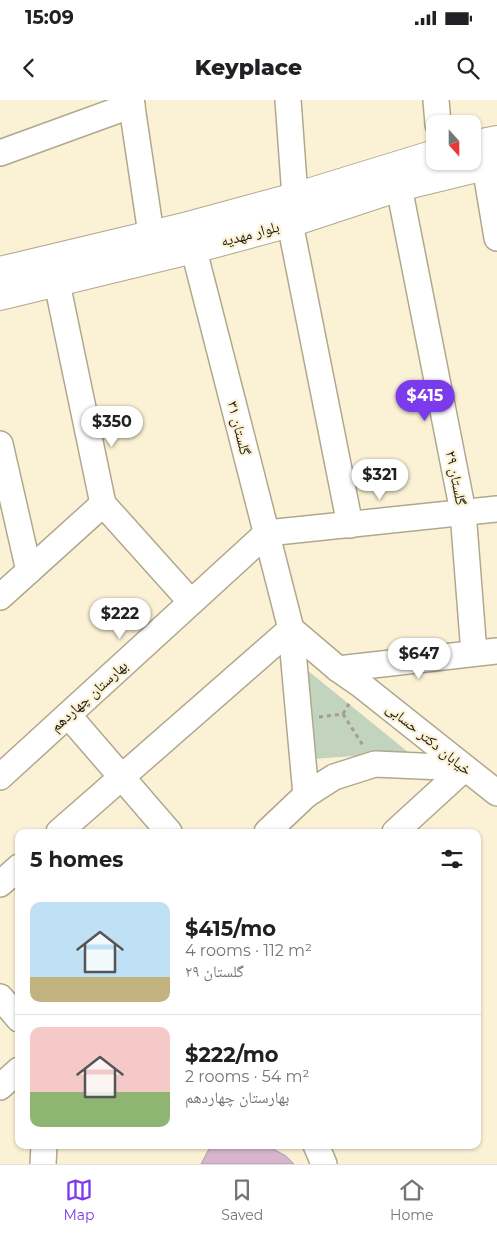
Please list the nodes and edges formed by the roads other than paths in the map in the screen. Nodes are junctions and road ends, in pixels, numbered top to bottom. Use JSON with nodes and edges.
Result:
{"nodes":[{"id":1,"x":288,"y":100,"type":"edge"},
{"id":2,"x":436,"y":100,"type":"edge"},
{"id":3,"x":132,"y":103,"type":"edge"},
{"id":4,"x":437,"y":115,"type":"edge"},
{"id":5,"x":497,"y":140,"type":"edge"},
{"id":6,"x":0,"y":153,"type":"edge"},
{"id":7,"x":426,"y":158,"type":"edge"},
{"id":8,"x":485,"y":158,"type":"edge"},
{"id":9,"x":399,"y":187,"type":"junction"},
{"id":10,"x":292,"y":210,"type":"junction"},
{"id":11,"x":151,"y":234,"type":"junction"},
{"id":12,"x":191,"y":237,"type":"junction"},
{"id":13,"x":497,"y":238,"type":"edge"},
{"id":14,"x":0,"y":271,"type":"edge"},
{"id":15,"x":57,"y":282,"type":"junction"},
{"id":16,"x":0,"y":296,"type":"edge"},
{"id":17,"x":0,"y":444,"type":"edge"},
{"id":18,"x":103,"y":504,"type":"junction"},
{"id":19,"x":497,"y":509,"type":"edge"},
{"id":20,"x":463,"y":512,"type":"junction"},
{"id":21,"x":9,"y":523,"type":"edge"},
{"id":22,"x":350,"y":524,"type":"junction"},
{"id":23,"x":266,"y":534,"type":"junction"},
{"id":24,"x":29,"y":571,"type":"junction"},
{"id":25,"x":0,"y":597,"type":"edge"},
{"id":26,"x":191,"y":602,"type":"junction"},
{"id":27,"x":291,"y":629,"type":"junction"},
{"id":28,"x":486,"y":652,"type":"edge"},
{"id":29,"x":338,"y":669,"type":"junction"},
{"id":30,"x":68,"y":715,"type":"junction"},
{"id":31,"x":465,"y":768,"type":"junction"},
{"id":32,"x":2,"y":770,"type":"edge"},
{"id":33,"x":121,"y":778,"type":"junction"},
{"id":34,"x":496,"y":791,"type":"edge"},
{"id":35,"x":306,"y":795,"type":"junction"},
{"id":36,"x":62,"y":829,"type":"edge"},
{"id":37,"x":167,"y":829,"type":"edge"},
{"id":38,"x":270,"y":829,"type":"edge"},
{"id":39,"x":398,"y":829,"type":"edge"},
{"id":40,"x":15,"y":871,"type":"edge"},
{"id":41,"x":0,"y":884,"type":"edge"},
{"id":42,"x":0,"y":997,"type":"edge"},
{"id":43,"x":15,"y":1014,"type":"edge"},
{"id":44,"x":15,"y":1074,"type":"edge"},
{"id":45,"x":0,"y":1087,"type":"edge"},
{"id":46,"x":44,"y":1149,"type":"edge"},
{"id":47,"x":318,"y":1149,"type":"edge"},
{"id":48,"x":43,"y":1164,"type":"edge"},
{"id":49,"x":324,"y":1164,"type":"edge"}],
"edges":[{"from":1,"to":10,"type":"street"},
{"from":2,"to":4,"type":"street"},
{"from":3,"to":6,"type":"street"},
{"from":3,"to":11,"type":"street"},
{"from":5,"to":8,"type":"main road","name":"بلوار مهدیه"},
{"from":7,"to":10,"type":"main road","name":"بلوار مهدیه"},
{"from":8,"to":9,"type":"main road","name":"بلوار مهدیه"},
{"from":8,"to":13,"type":"street"},
{"from":9,"to":10,"type":"main road","name":"بلوار مهدیه"},
{"from":9,"to":20,"type":"street","name":"گلستان ۲۹"},
{"from":10,"to":12,"type":"main road","name":"بلوار مهدیه"},
{"from":10,"to":22,"type":"street"},
{"from":11,"to":12,"type":"main road","name":"بلوار مهدیه"},
{"from":11,"to":14,"type":"main road","name":"بلوار مهدیه"},
{"from":12,"to":15,"type":"main road","name":"بلوار مهدیه"},
{"from":12,"to":23,"type":"street","name":"گلستان ۳۱"},
{"from":15,"to":16,"type":"main road","name":"بلوار مهدیه"},
{"from":15,"to":18,"type":"street"},
{"from":17,"to":21,"type":"street"},
{"from":18,"to":24,"type":"street"},
{"from":18,"to":26,"type":"street"},
{"from":19,"to":20,"type":"street"},
{"from":20,"to":22,"type":"street"},
{"from":20,"to":28,"type":"street","name":"گلستان ۲۹"},
{"from":21,"to":24,"type":"street"},
{"from":22,"to":23,"type":"street"},
{"from":23,"to":26,"type":"street","name":"بهارستان چهاردهم"},
{"from":23,"to":27,"type":"street","name":"گلستان ۳۱"},
{"from":24,"to":25,"type":"street"},
{"from":26,"to":30,"type":"street","name":"بهارستان چهاردهم"},
{"from":27,"to":29,"type":"street","name":"خیابان دکتر حسابی"},
{"from":27,"to":33,"type":"street"},
{"from":27,"to":35,"type":"street","name":"گلستان ۳۱"},
{"from":28,"to":29,"type":"street"},
{"from":29,"to":31,"type":"street","name":"خیابان دکتر حسابی"},
{"from":30,"to":32,"type":"street","name":"بهارستان چهاردهم"},
{"from":30,"to":33,"type":"street"},
{"from":31,"to":34,"type":"street","name":"خیابان دکتر حسابی"},
{"from":31,"to":35,"type":"street"},
{"from":31,"to":39,"type":"street"},
{"from":33,"to":36,"type":"street"},
{"from":33,"to":37,"type":"street"},
{"from":35,"to":38,"type":"street"},
{"from":40,"to":41,"type":"street"},
{"from":42,"to":43,"type":"street"},
{"from":44,"to":45,"type":"street"},
{"from":46,"to":48,"type":"street"},
{"from":47,"to":49,"type":"street"}]}
